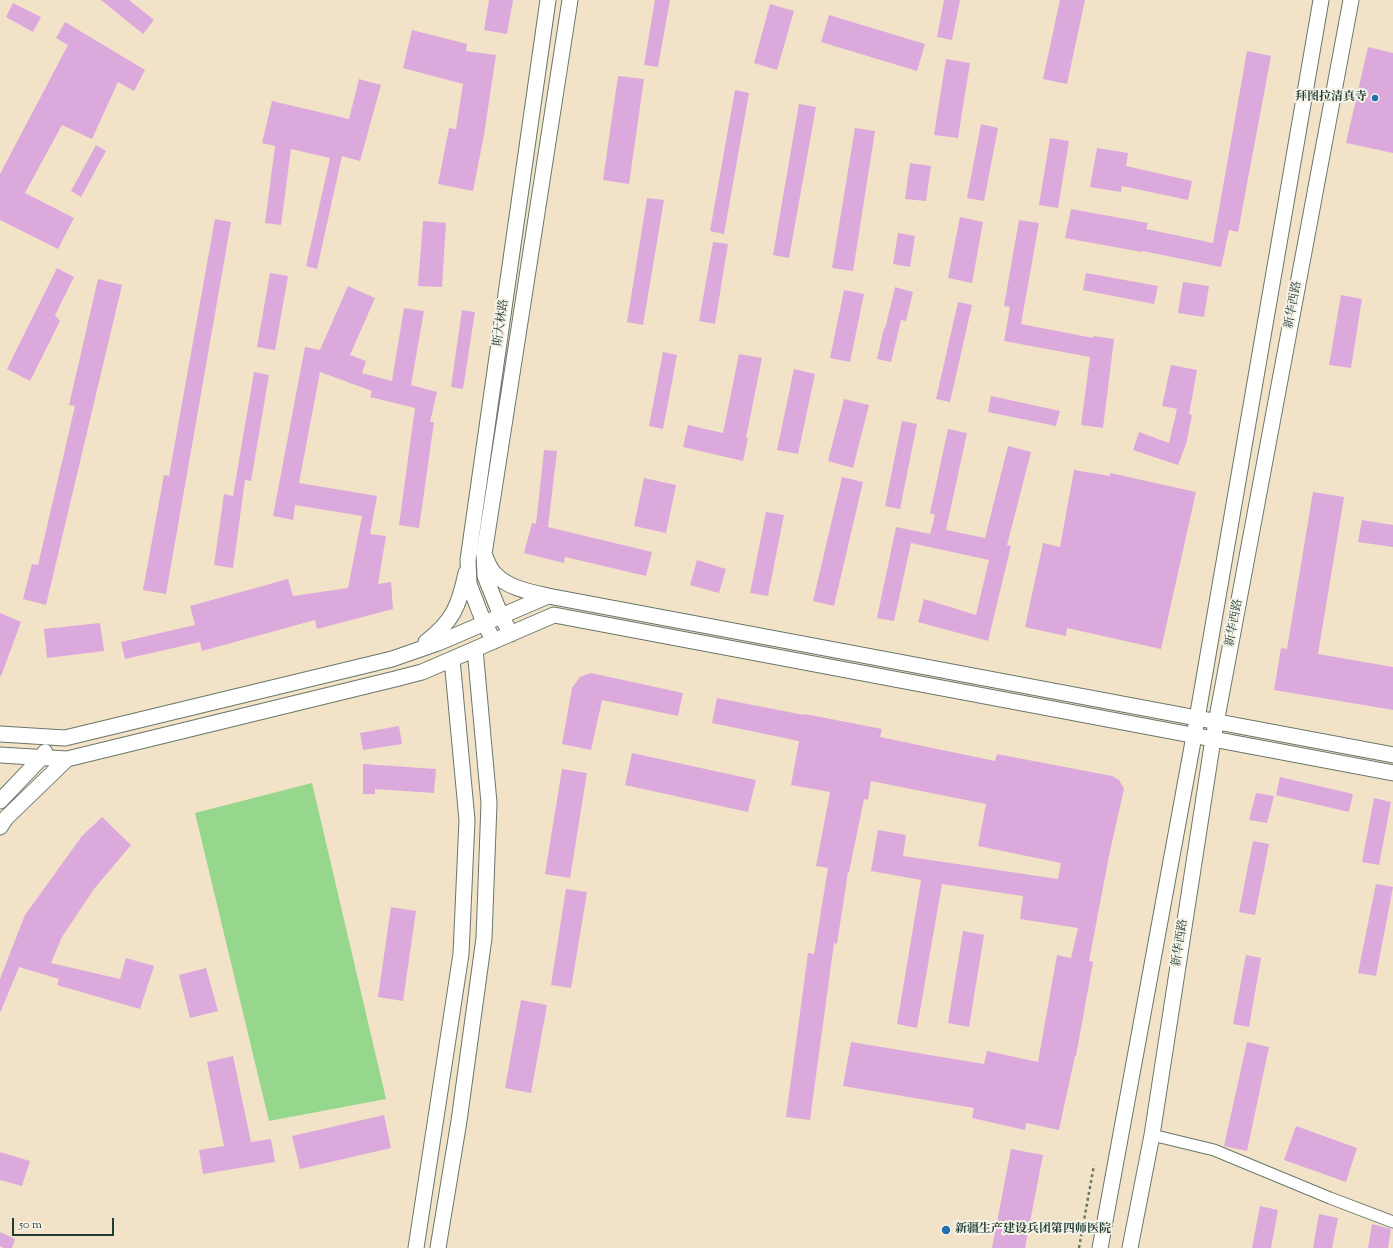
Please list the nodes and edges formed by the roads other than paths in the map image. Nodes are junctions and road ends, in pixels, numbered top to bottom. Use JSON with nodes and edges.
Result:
{"nodes":[{"id":1,"x":548,"y":0,"type":"edge"},
{"id":2,"x":570,"y":0,"type":"edge"},
{"id":3,"x":1321,"y":0,"type":"edge"},
{"id":4,"x":1351,"y":0,"type":"edge"},
{"id":5,"x":484,"y":554,"type":"junction"},
{"id":6,"x":468,"y":560,"type":"junction"},
{"id":7,"x":548,"y":596,"type":"junction"},
{"id":8,"x":501,"y":616,"type":"junction"},
{"id":9,"x":484,"y":624,"type":"junction"},
{"id":10,"x":511,"y":634,"type":"junction"},
{"id":11,"x":494,"y":641,"type":"junction"},
{"id":12,"x":475,"y":649,"type":"junction"},
{"id":13,"x":416,"y":651,"type":"junction"},
{"id":14,"x":452,"y":659,"type":"junction"},
{"id":15,"x":1196,"y":719,"type":"junction"},
{"id":16,"x":1217,"y":722,"type":"junction"},
{"id":17,"x":0,"y":734,"type":"edge"},
{"id":18,"x":1194,"y":736,"type":"junction"},
{"id":19,"x":53,"y":737,"type":"junction"},
{"id":20,"x":1213,"y":739,"type":"junction"},
{"id":21,"x":0,"y":755,"type":"edge"},
{"id":22,"x":1393,"y":755,"type":"edge"},
{"id":23,"x":42,"y":757,"type":"junction"},
{"id":24,"x":67,"y":759,"type":"junction"},
{"id":25,"x":1393,"y":773,"type":"edge"},
{"id":26,"x":0,"y":801,"type":"edge"},
{"id":27,"x":0,"y":827,"type":"edge"},
{"id":28,"x":1152,"y":1135,"type":"junction"},
{"id":29,"x":1393,"y":1222,"type":"edge"},
{"id":30,"x":416,"y":1248,"type":"edge"},
{"id":31,"x":438,"y":1248,"type":"edge"},
{"id":32,"x":1100,"y":1248,"type":"edge"},
{"id":33,"x":1130,"y":1248,"type":"edge"}],
"edges":[{"from":1,"to":6,"type":"main road","name":"斯大林路"},
{"from":2,"to":5,"type":"main road","name":"斯大林路"},
{"from":3,"to":15,"type":"main road","name":"新华西路"},
{"from":4,"to":16,"type":"main road","name":"新华西路"},
{"from":5,"to":7,"type":"main road"},
{"from":5,"to":8,"type":"main road","name":"斯大林路"},
{"from":6,"to":9,"type":"main road","name":"斯大林路"},
{"from":6,"to":13,"type":"main road"},
{"from":7,"to":8,"type":"main road"},
{"from":7,"to":15,"type":"main road"},
{"from":8,"to":9,"type":"main road"},
{"from":8,"to":10,"type":"main road","name":"斯大林路"},
{"from":9,"to":11,"type":"main road","name":"斯大林路"},
{"from":9,"to":13,"type":"main road"},
{"from":10,"to":11,"type":"main road"},
{"from":10,"to":18,"type":"main road"},
{"from":11,"to":12,"type":"main road"},
{"from":12,"to":14,"type":"main road"},
{"from":12,"to":31,"type":"main road"},
{"from":13,"to":19,"type":"main road"},
{"from":14,"to":24,"type":"main road"},
{"from":14,"to":30,"type":"main road"},
{"from":15,"to":16,"type":"main road"},
{"from":15,"to":18,"type":"main road","name":"新华西路"},
{"from":16,"to":20,"type":"main road","name":"新华西路"},
{"from":16,"to":22,"type":"main road"},
{"from":17,"to":19,"type":"main road"},
{"from":18,"to":20,"type":"main road"},
{"from":18,"to":32,"type":"main road","name":"新华西路"},
{"from":19,"to":23,"type":"main road"},
{"from":20,"to":25,"type":"main road"},
{"from":20,"to":28,"type":"main road","name":"新华西路"},
{"from":21,"to":23,"type":"main road"},
{"from":23,"to":24,"type":"main road"},
{"from":23,"to":26,"type":"main road"},
{"from":24,"to":27,"type":"main road"},
{"from":28,"to":29,"type":"street"},
{"from":28,"to":33,"type":"main road","name":"新华西路"}]}
